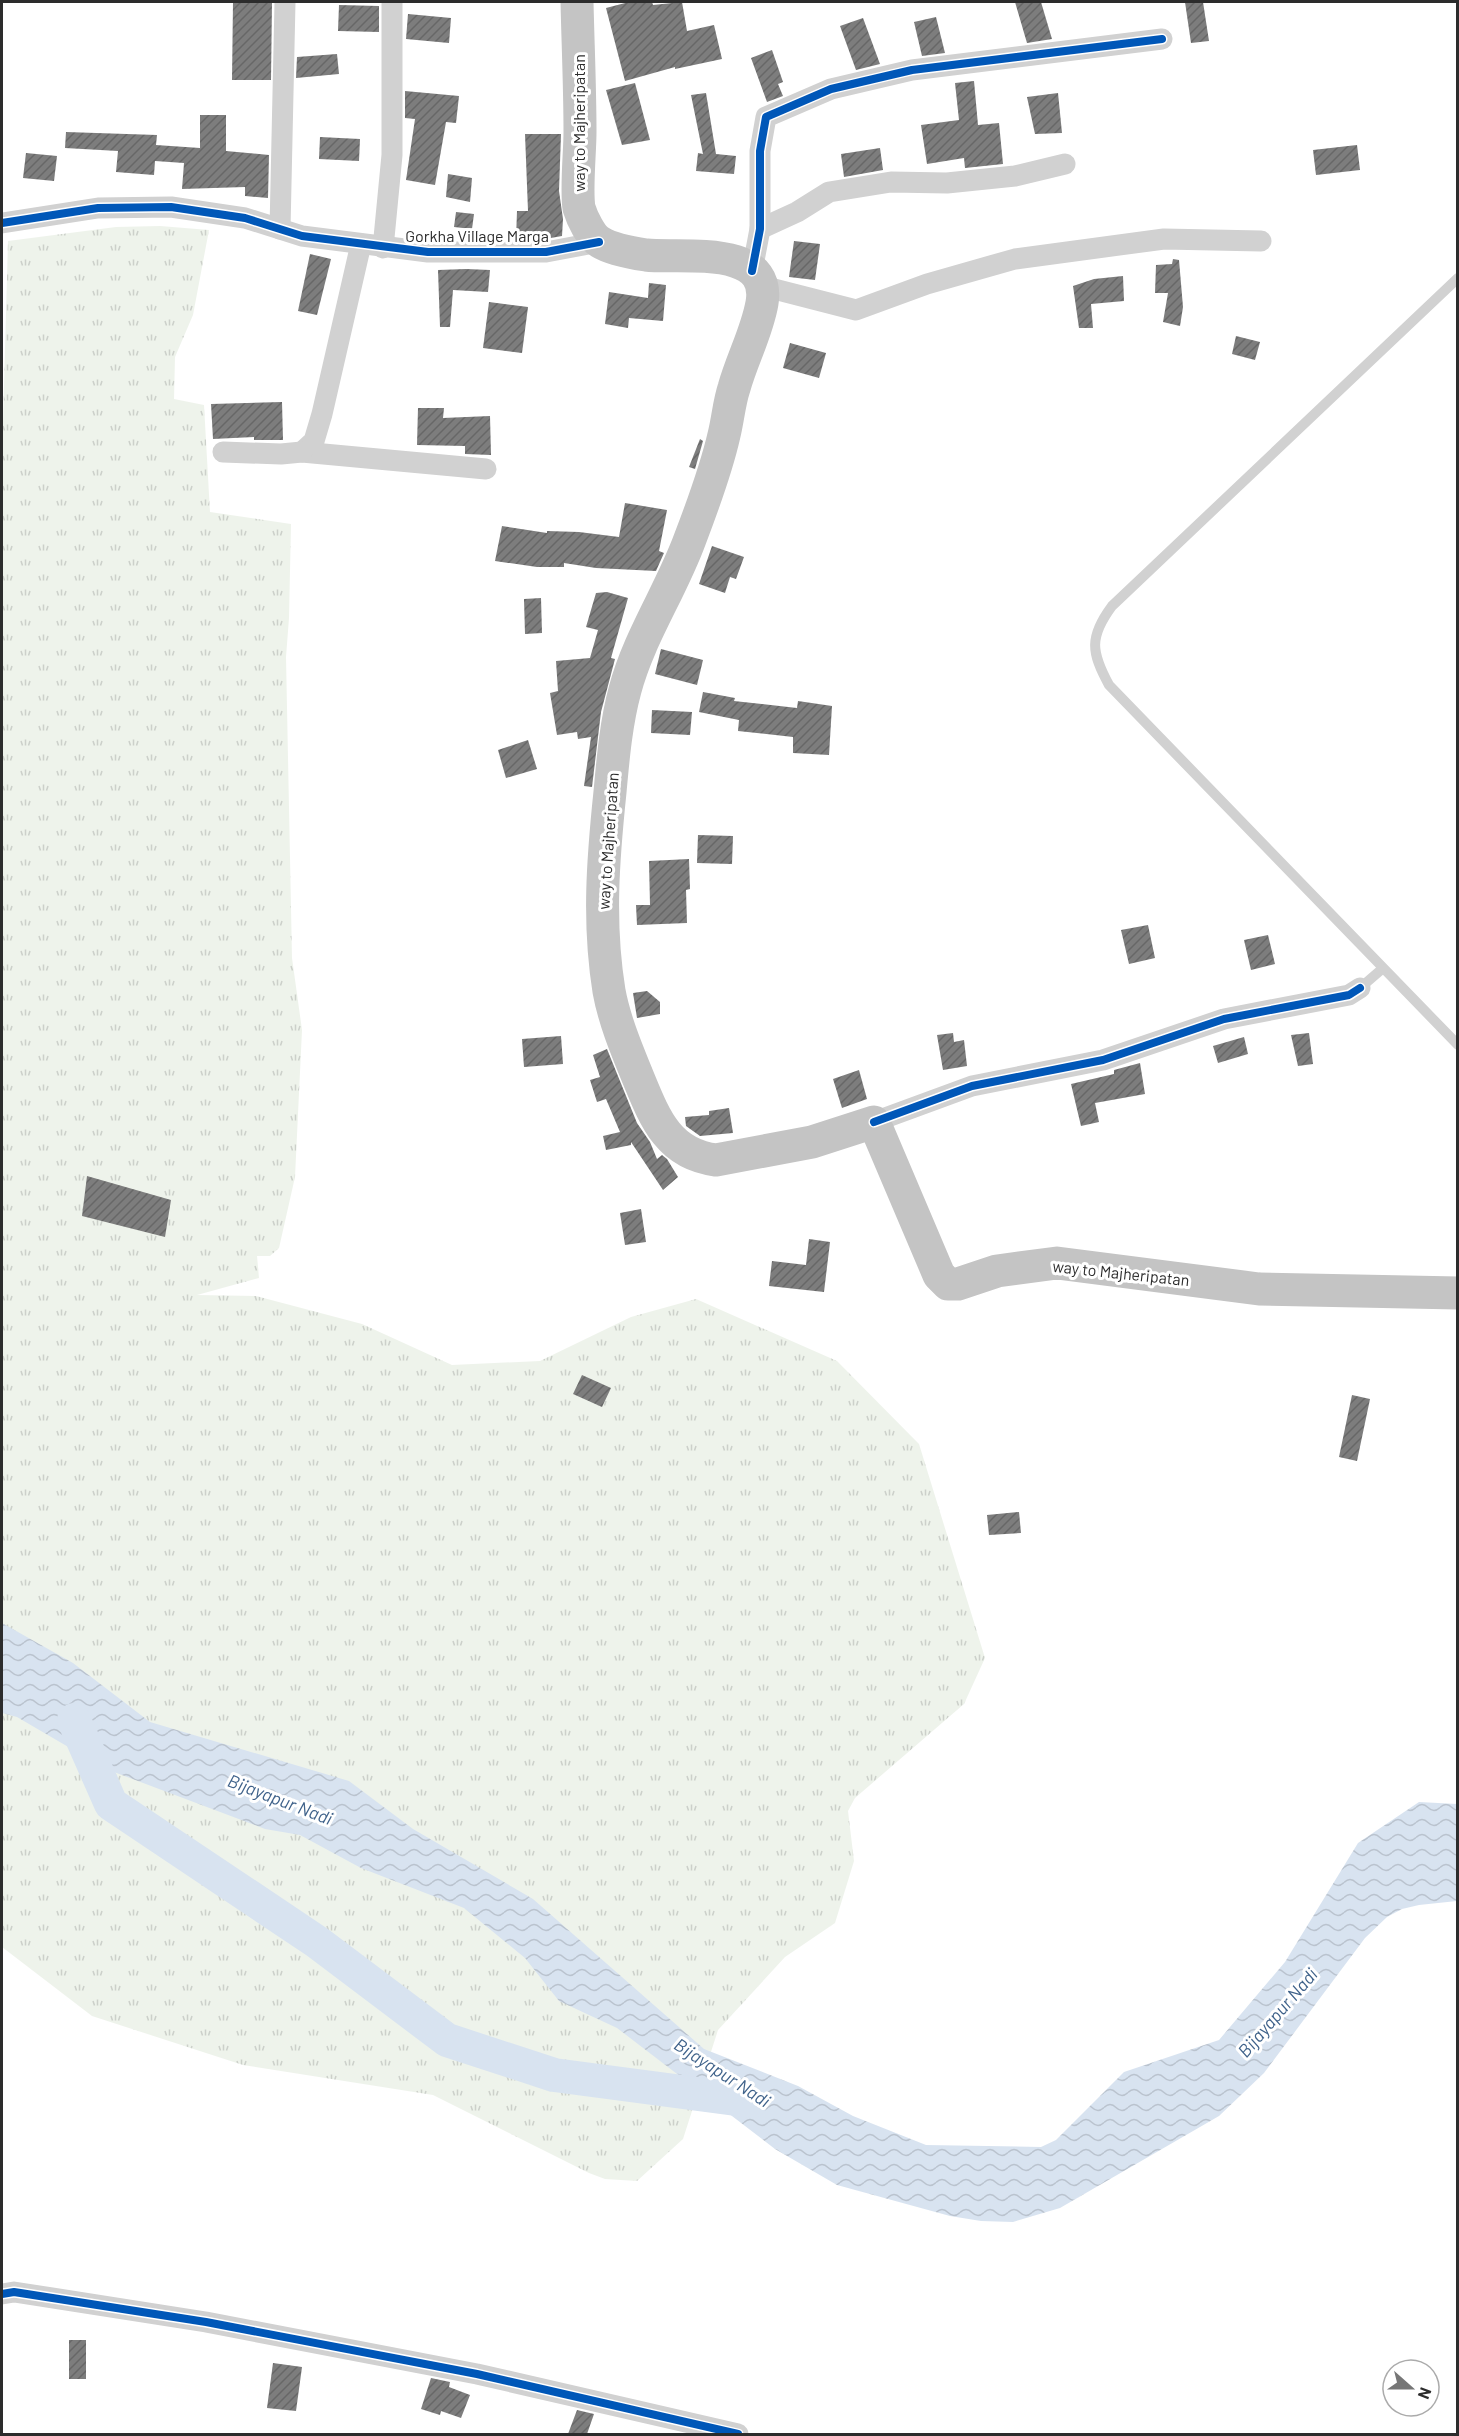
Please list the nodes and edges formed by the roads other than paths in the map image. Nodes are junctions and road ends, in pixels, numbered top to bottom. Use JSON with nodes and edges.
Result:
{"nodes":[{"id":1,"x":285,"y":2,"type":"edge"},
{"id":2,"x":392,"y":2,"type":"edge"},
{"id":3,"x":577,"y":2,"type":"edge"},
{"id":4,"x":1162,"y":39,"type":"dead end"},
{"id":5,"x":1065,"y":164,"type":"dead end"},
{"id":6,"x":2,"y":223,"type":"edge"},
{"id":7,"x":280,"y":229,"type":"junction"},
{"id":8,"x":760,"y":229,"type":"junction"},
{"id":9,"x":1261,"y":241,"type":"dead end"},
{"id":10,"x":599,"y":242,"type":"junction"},
{"id":11,"x":361,"y":244,"type":"junction"},
{"id":12,"x":383,"y":248,"type":"junction"},
{"id":13,"x":1458,"y":278,"type":"edge"},
{"id":14,"x":757,"y":279,"type":"junction"},
{"id":15,"x":223,"y":452,"type":"dead end"},
{"id":16,"x":302,"y":452,"type":"junction"},
{"id":17,"x":486,"y":469,"type":"dead end"},
{"id":18,"x":1382,"y":969,"type":"junction"},
{"id":19,"x":1360,"y":988,"type":"joint"},
{"id":20,"x":1458,"y":1045,"type":"edge"},
{"id":21,"x":874,"y":1122,"type":"junction"},
{"id":22,"x":1458,"y":1293,"type":"edge"},
{"id":23,"x":2,"y":2294,"type":"edge"},
{"id":24,"x":738,"y":2434,"type":"edge"}],
"edges":[{"from":1,"to":7,"type":"street"},
{"from":2,"to":12,"type":"street"},
{"from":3,"to":10,"type":"main road","name":"way to Majheripatan"},
{"from":4,"to":8,"type":"street"},
{"from":5,"to":8,"type":"street"},
{"from":6,"to":7,"type":"street","name":"Gorkha Village Marga"},
{"from":7,"to":11,"type":"street","name":"Gorkha Village Marga"},
{"from":8,"to":14,"type":"street"},
{"from":9,"to":14,"type":"street"},
{"from":10,"to":12,"type":"street","name":"Gorkha Village Marga"},
{"from":10,"to":14,"type":"main road"},
{"from":11,"to":12,"type":"street","name":"Gorkha Village Marga"},
{"from":11,"to":16,"type":"street"},
{"from":13,"to":18,"type":"lane"},
{"from":14,"to":21,"type":"main road","name":"way to Majheripatan"},
{"from":15,"to":16,"type":"street"},
{"from":16,"to":17,"type":"street"},
{"from":18,"to":19,"type":"lane"},
{"from":18,"to":20,"type":"lane"},
{"from":19,"to":21,"type":"street"},
{"from":21,"to":22,"type":"main road","name":"way to Majheripatan"},
{"from":23,"to":24,"type":"street"}]}
